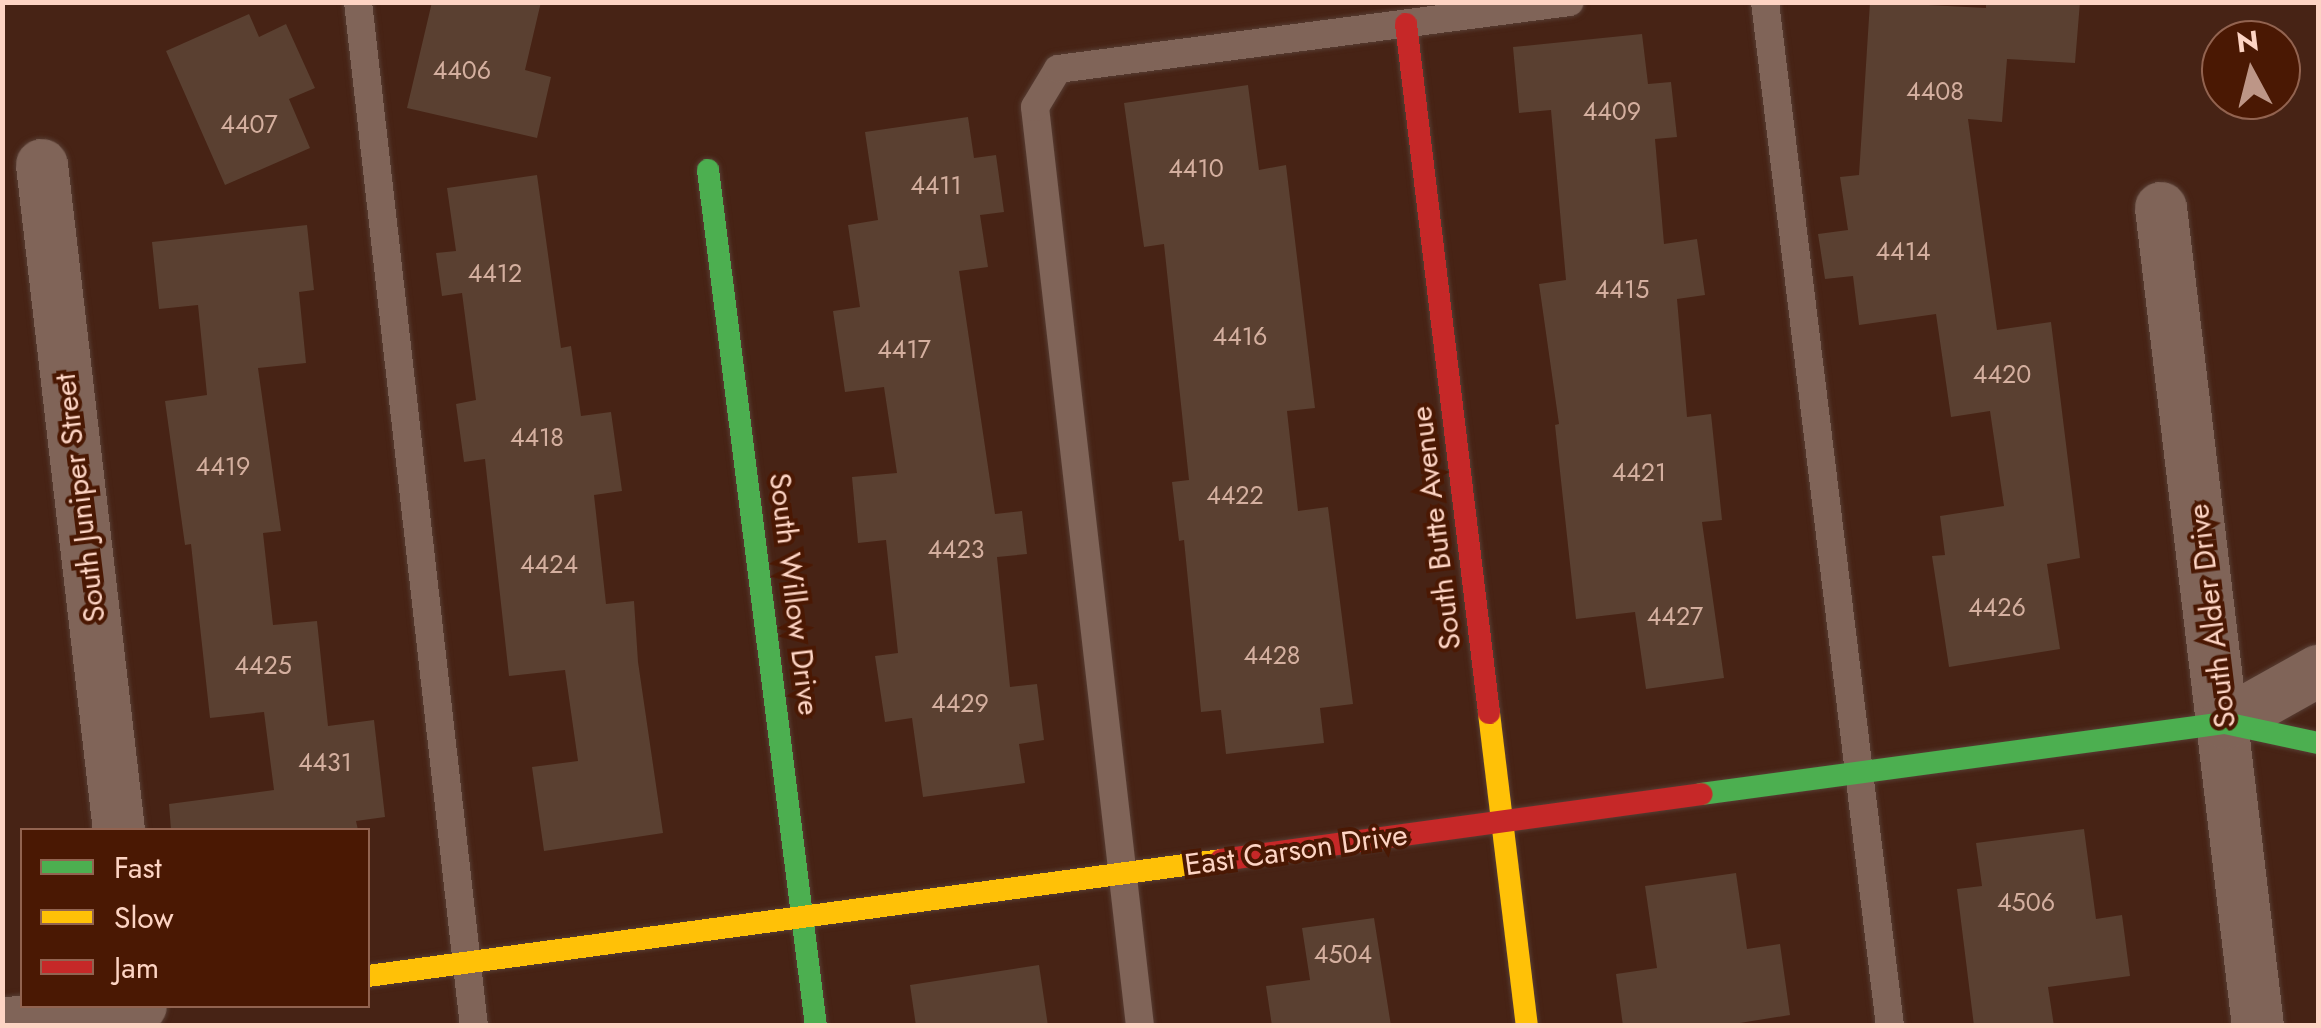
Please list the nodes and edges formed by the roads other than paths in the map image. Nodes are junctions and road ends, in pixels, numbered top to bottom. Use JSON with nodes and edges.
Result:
{"nodes":[{"id":1,"x":358,"y":2,"type":"edge"},
{"id":2,"x":1570,"y":2,"type":"edge"},
{"id":3,"x":1765,"y":2,"type":"edge"},
{"id":4,"x":1406,"y":24,"type":"junction"},
{"id":5,"x":42,"y":165,"type":"dead end"},
{"id":6,"x":708,"y":170,"type":"dead end"},
{"id":7,"x":2161,"y":208,"type":"dead end"},
{"id":8,"x":2318,"y":671,"type":"edge"},
{"id":9,"x":2224,"y":723,"type":"junction"},
{"id":10,"x":2318,"y":743,"type":"edge"},
{"id":11,"x":1862,"y":772,"type":"junction"},
{"id":12,"x":1499,"y":823,"type":"junction"},
{"id":13,"x":120,"y":828,"type":"edge"},
{"id":14,"x":1121,"y":874,"type":"junction"},
{"id":15,"x":805,"y":914,"type":"junction"},
{"id":16,"x":467,"y":961,"type":"junction"},
{"id":17,"x":370,"y":976,"type":"edge"},
{"id":18,"x":126,"y":1008,"type":"edge"},
{"id":19,"x":2,"y":1024,"type":"edge"},
{"id":20,"x":474,"y":1026,"type":"edge"},
{"id":21,"x":816,"y":1026,"type":"edge"},
{"id":22,"x":1140,"y":1026,"type":"edge"},
{"id":23,"x":1526,"y":1026,"type":"edge"},
{"id":24,"x":1890,"y":1026,"type":"edge"},
{"id":25,"x":2258,"y":1026,"type":"edge"}],
"edges":[{"from":1,"to":16,"type":"lane"},
{"from":2,"to":4,"type":"lane"},
{"from":3,"to":11,"type":"lane"},
{"from":4,"to":12,"type":"street","name":"South Butte Avenue"},
{"from":4,"to":14,"type":"lane"},
{"from":5,"to":13,"type":"street","name":"South Juniper Street"},
{"from":6,"to":15,"type":"street","name":"South Willow Drive"},
{"from":7,"to":9,"type":"street","name":"South Alder Drive"},
{"from":8,"to":9,"type":"street","name":"East Carson Drive"},
{"from":9,"to":10,"type":"street","name":"East Carson Drive"},
{"from":9,"to":11,"type":"street","name":"East Carson Drive"},
{"from":9,"to":25,"type":"street","name":"South Alder Drive"},
{"from":11,"to":12,"type":"street","name":"East Carson Drive"},
{"from":11,"to":24,"type":"lane"},
{"from":12,"to":14,"type":"street","name":"East Carson Drive"},
{"from":12,"to":23,"type":"street","name":"South Butte Avenue"},
{"from":14,"to":15,"type":"street","name":"East Carson Drive"},
{"from":14,"to":22,"type":"lane"},
{"from":15,"to":16,"type":"street","name":"East Carson Drive"},
{"from":15,"to":21,"type":"street","name":"South Willow Drive"},
{"from":16,"to":17,"type":"street","name":"East Carson Drive"},
{"from":16,"to":20,"type":"lane"},
{"from":18,"to":19,"type":"street"}]}
